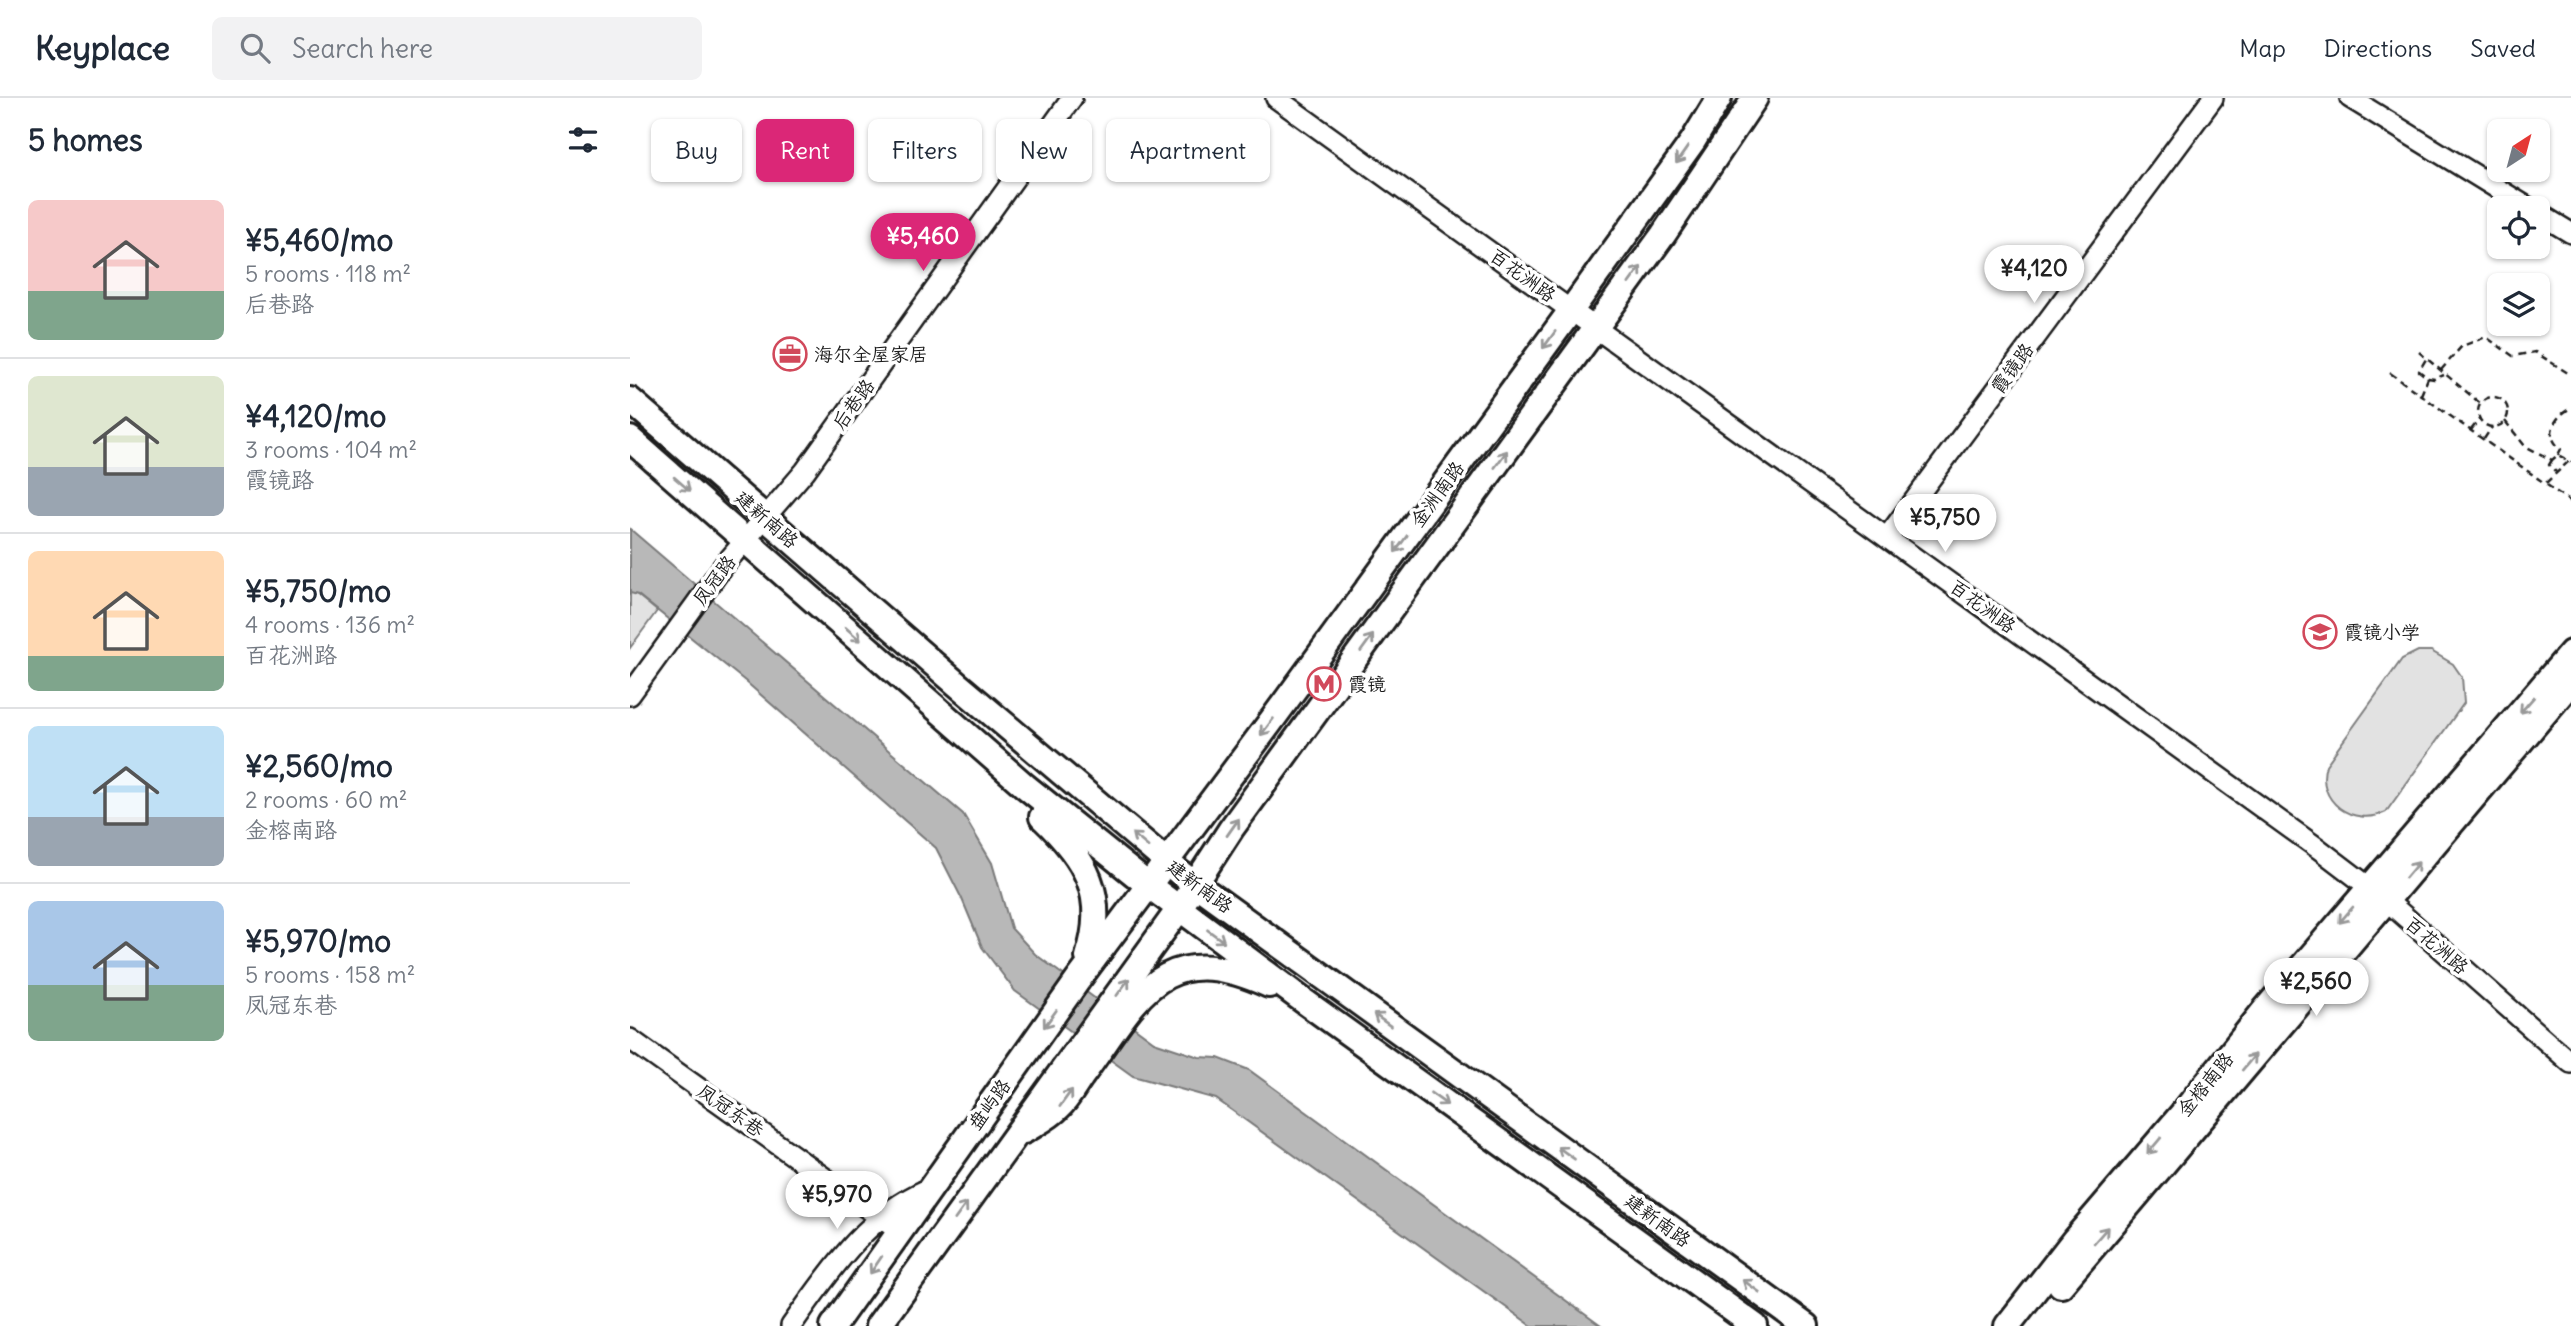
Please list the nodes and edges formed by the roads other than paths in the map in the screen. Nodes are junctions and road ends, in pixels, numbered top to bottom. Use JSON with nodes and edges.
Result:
{"nodes":[{"id":1,"x":1072,"y":98,"type":"edge"},
{"id":2,"x":1276,"y":98,"type":"edge"},
{"id":3,"x":1719,"y":98,"type":"edge"},
{"id":4,"x":1755,"y":98,"type":"edge"},
{"id":5,"x":2213,"y":98,"type":"edge"},
{"id":6,"x":2350,"y":98,"type":"edge"},
{"id":7,"x":2509,"y":196,"type":"edge"},
{"id":8,"x":2550,"y":220,"type":"edge"},
{"id":9,"x":2571,"y":233,"type":"edge"},
{"id":10,"x":1572,"y":309,"type":"junction"},
{"id":11,"x":1597,"y":327,"type":"junction"},
{"id":12,"x":630,"y":400,"type":"edge"},
{"id":13,"x":630,"y":439,"type":"edge"},
{"id":14,"x":805,"y":471,"type":"joint"},
{"id":15,"x":764,"y":517,"type":"junction"},
{"id":16,"x":1888,"y":536,"type":"junction"},
{"id":17,"x":745,"y":539,"type":"junction"},
{"id":18,"x":2571,"y":653,"type":"edge"},
{"id":19,"x":2571,"y":682,"type":"edge"},
{"id":20,"x":630,"y":695,"type":"edge"},
{"id":21,"x":976,"y":743,"type":"junction"},
{"id":22,"x":1166,"y":862,"type":"junction"},
{"id":23,"x":1195,"y":884,"type":"junction"},
{"id":24,"x":1148,"y":885,"type":"junction"},
{"id":25,"x":2378,"y":894,"type":"junction"},
{"id":26,"x":1179,"y":909,"type":"junction"},
{"id":27,"x":1078,"y":980,"type":"junction"},
{"id":28,"x":1301,"y":999,"type":"junction"},
{"id":29,"x":630,"y":1039,"type":"edge"},
{"id":30,"x":2571,"y":1063,"type":"edge"},
{"id":31,"x":1012,"y":1139,"type":"junction"},
{"id":32,"x":890,"y":1224,"type":"junction"},
{"id":33,"x":2075,"y":1239,"type":"junction"},
{"id":34,"x":791,"y":1326,"type":"edge"},
{"id":35,"x":833,"y":1326,"type":"edge"},
{"id":36,"x":878,"y":1326,"type":"edge"},
{"id":37,"x":1755,"y":1326,"type":"edge"},
{"id":38,"x":1806,"y":1326,"type":"edge"},
{"id":39,"x":1990,"y":1326,"type":"edge"},
{"id":40,"x":2007,"y":1326,"type":"edge"},
{"id":41,"x":2027,"y":1326,"type":"edge"}],
"edges":[{"from":1,"to":14,"type":"street","name":"后巷路"},
{"from":2,"to":10,"type":"street","name":"百花洲路"},
{"from":3,"to":10,"type":"main road","name":"金洲南路","one_way":true},
{"from":11,"to":4,"type":"main road","name":"金洲南路","one_way":true},
{"from":5,"to":16,"type":"street","name":"霞镜路"},
{"from":6,"to":7,"type":"street"},
{"from":8,"to":9,"type":"street"},
{"from":10,"to":11,"type":"street","name":"百花洲路"},
{"from":10,"to":22,"type":"main road","name":"金洲南路","one_way":true},
{"from":11,"to":16,"type":"street","name":"百花洲路"},
{"from":23,"to":11,"type":"main road","name":"金洲南路","one_way":true},
{"from":12,"to":15,"type":"main road","name":"建新南路"},
{"from":13,"to":17,"type":"main road","name":"建新南路","one_way":true},
{"from":14,"to":15,"type":"street","name":"凤冠路"},
{"from":15,"to":17,"type":"street","name":"凤冠路"},
{"from":22,"to":15,"type":"main road","name":"建新南路","one_way":true},
{"from":16,"to":25,"type":"street","name":"百花洲路"},
{"from":17,"to":20,"type":"street","name":"凤冠路"},
{"from":17,"to":21,"type":"main road","name":"建新南路","one_way":true},
{"from":18,"to":25,"type":"main road","name":"金榕南路","one_way":true},
{"from":25,"to":19,"type":"main road","name":"金榕南路","one_way":true},
{"from":21,"to":24,"type":"main road","name":"建新南路"},
{"from":21,"to":27,"type":"main road"},
{"from":22,"to":23,"type":"main road","name":"建新南路"},
{"from":22,"to":24,"type":"main road","name":"金洲南路"},
{"from":23,"to":26,"type":"main road","name":"金洲南路"},
{"from":38,"to":23,"type":"main road","name":"建新南路","one_way":true},
{"from":24,"to":26,"type":"main road","name":"建新南路"},
{"from":24,"to":27,"type":"main road","name":"盘屿路"},
{"from":25,"to":30,"type":"street","name":"百花洲路"},
{"from":25,"to":33,"type":"main road","name":"金榕南路","one_way":true},
{"from":41,"to":25,"type":"main road","name":"金榕南路","one_way":true},
{"from":26,"to":28,"type":"main road","name":"建新南路","one_way":true},
{"from":31,"to":26,"type":"main road","name":"盘屿路","one_way":true},
{"from":27,"to":32,"type":"main road","name":"盘屿路","one_way":true},
{"from":31,"to":28,"type":"main road","one_way":true},
{"from":28,"to":37,"type":"main road","name":"建新南路","one_way":true},
{"from":29,"to":32,"type":"street","name":"凤冠东巷"},
{"from":36,"to":31,"type":"main road","name":"盘屿路","one_way":true},
{"from":32,"to":34,"type":"street"},
{"from":32,"to":35,"type":"main road","name":"盘屿路","one_way":true},
{"from":33,"to":39,"type":"main road"},
{"from":33,"to":40,"type":"main road","name":"金榕南路"}]}
